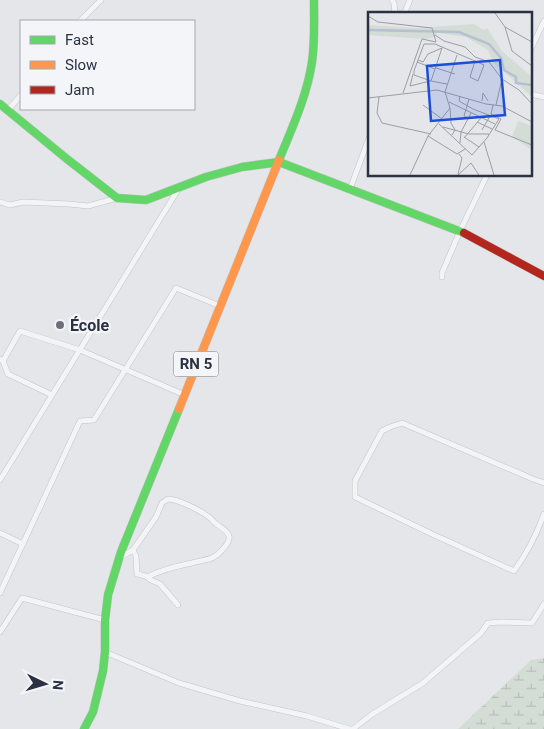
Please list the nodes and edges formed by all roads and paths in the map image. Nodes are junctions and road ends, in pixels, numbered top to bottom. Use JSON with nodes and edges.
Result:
{"nodes":[{"id":1,"x":101,"y":0,"type":"edge"},
{"id":2,"x":314,"y":0,"type":"edge"},
{"id":3,"x":392,"y":0,"type":"edge"},
{"id":4,"x":410,"y":0,"type":"edge"},
{"id":5,"x":395,"y":12,"type":"edge"},
{"id":6,"x":405,"y":12,"type":"edge"},
{"id":7,"x":81,"y":20,"type":"edge"},
{"id":8,"x":544,"y":21,"type":"edge"},
{"id":9,"x":532,"y":47,"type":"edge"},
{"id":10,"x":20,"y":96,"type":"edge"},
{"id":11,"x":0,"y":104,"type":"edge"},
{"id":12,"x":8,"y":110,"type":"junction"},
{"id":13,"x":368,"y":141,"type":"edge"},
{"id":14,"x":278,"y":162,"type":"junction"},
{"id":15,"x":487,"y":176,"type":"edge"},
{"id":16,"x":179,"y":187,"type":"junction"},
{"id":17,"x":350,"y":189,"type":"junction"},
{"id":18,"x":117,"y":198,"type":"junction"},
{"id":19,"x":0,"y":202,"type":"edge"},
{"id":20,"x":460,"y":231,"type":"junction"},
{"id":21,"x":544,"y":276,"type":"edge"},
{"id":22,"x":442,"y":277,"type":"dead end"},
{"id":23,"x":220,"y":306,"type":"junction"},
{"id":24,"x":80,"y":350,"type":"junction"},
{"id":25,"x":2,"y":360,"type":"edge"},
{"id":26,"x":126,"y":370,"type":"junction"},
{"id":27,"x":52,"y":395,"type":"junction"},
{"id":28,"x":185,"y":395,"type":"junction"},
{"id":29,"x":0,"y":480,"type":"edge"},
{"id":30,"x":544,"y":483,"type":"edge"},
{"id":31,"x":544,"y":514,"type":"edge"},
{"id":32,"x":0,"y":533,"type":"edge"},
{"id":33,"x":22,"y":544,"type":"junction"},
{"id":34,"x":133,"y":550,"type":"junction"},
{"id":35,"x":119,"y":558,"type":"junction"},
{"id":36,"x":147,"y":576,"type":"junction"},
{"id":37,"x":1,"y":589,"type":"edge"},
{"id":38,"x":544,"y":604,"type":"edge"},
{"id":39,"x":178,"y":605,"type":"dead end"},
{"id":40,"x":105,"y":620,"type":"junction"},
{"id":41,"x":0,"y":632,"type":"edge"},
{"id":42,"x":105,"y":652,"type":"junction"},
{"id":43,"x":84,"y":729,"type":"edge"},
{"id":44,"x":349,"y":729,"type":"edge"},
{"id":45,"x":354,"y":729,"type":"edge"}],
"edges":[{"from":1,"to":7,"type":"street"},
{"from":2,"to":14,"type":"main road","number":"RN 5"},
{"from":3,"to":5,"type":"street"},
{"from":4,"to":6,"type":"street"},
{"from":8,"to":9,"type":"street"},
{"from":10,"to":12,"type":"street"},
{"from":11,"to":12,"type":"main road"},
{"from":12,"to":18,"type":"main road"},
{"from":13,"to":17,"type":"street"},
{"from":14,"to":16,"type":"main road"},
{"from":14,"to":17,"type":"main road"},
{"from":14,"to":23,"type":"main road","number":"RN 5"},
{"from":15,"to":20,"type":"street"},
{"from":16,"to":18,"type":"main road"},
{"from":16,"to":24,"type":"street"},
{"from":17,"to":20,"type":"main road"},
{"from":18,"to":19,"type":"street"},
{"from":20,"to":21,"type":"main road"},
{"from":20,"to":22,"type":"street"},
{"from":23,"to":26,"type":"street"},
{"from":23,"to":28,"type":"main road","number":"RN 5"},
{"from":24,"to":25,"type":"street"},
{"from":24,"to":26,"type":"street"},
{"from":24,"to":27,"type":"street"},
{"from":25,"to":27,"type":"street"},
{"from":26,"to":28,"type":"street"},
{"from":26,"to":33,"type":"street"},
{"from":27,"to":29,"type":"street"},
{"from":28,"to":35,"type":"main road","number":"RN 5"},
{"from":30,"to":31,"type":"street"},
{"from":32,"to":33,"type":"street"},
{"from":33,"to":37,"type":"street"},
{"from":34,"to":35,"type":"street"},
{"from":34,"to":36,"type":"street"},
{"from":34,"to":36,"type":"street"},
{"from":35,"to":40,"type":"main road","number":"RN 5"},
{"from":36,"to":39,"type":"street"},
{"from":38,"to":45,"type":"street"},
{"from":40,"to":41,"type":"street"},
{"from":40,"to":42,"type":"main road","number":"RN 5"},
{"from":42,"to":43,"type":"main road","number":"RN 5"},
{"from":42,"to":44,"type":"street"}]}
